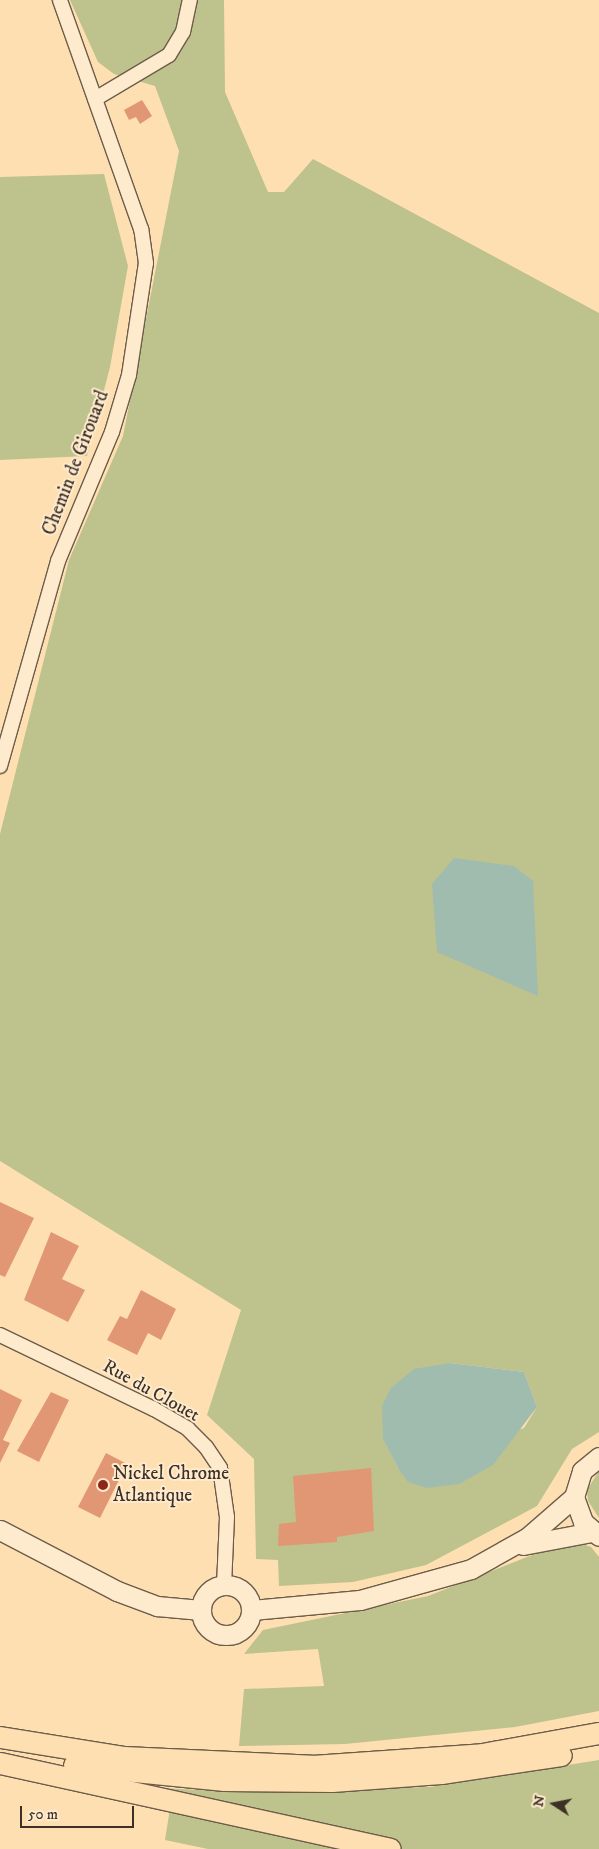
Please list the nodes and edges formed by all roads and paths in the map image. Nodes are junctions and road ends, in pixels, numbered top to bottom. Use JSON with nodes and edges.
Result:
{"nodes":[{"id":1,"x":60,"y":0,"type":"edge"},
{"id":2,"x":190,"y":0,"type":"edge"},
{"id":3,"x":95,"y":99,"type":"junction"},
{"id":4,"x":0,"y":766,"type":"edge"},
{"id":5,"x":0,"y":1335,"type":"edge"},
{"id":6,"x":599,"y":1457,"type":"edge"},
{"id":7,"x":574,"y":1497,"type":"junction"},
{"id":8,"x":0,"y":1530,"type":"edge"},
{"id":9,"x":596,"y":1534,"type":"edge"},
{"id":10,"x":506,"y":1551,"type":"junction"},
{"id":11,"x":224,"y":1585,"type":"junction"},
{"id":12,"x":201,"y":1610,"type":"junction"},
{"id":13,"x":252,"y":1610,"type":"junction"},
{"id":14,"x":599,"y":1733,"type":"edge"},
{"id":15,"x":0,"y":1737,"type":"edge"},
{"id":16,"x":599,"y":1748,"type":"edge"},
{"id":17,"x":0,"y":1752,"type":"edge"},
{"id":18,"x":0,"y":1763,"type":"edge"},
{"id":19,"x":390,"y":1849,"type":"edge"}],
"edges":[{"from":1,"to":3,"type":"street","name":"Chemin de Girouard"},
{"from":2,"to":3,"type":"street"},
{"from":3,"to":4,"type":"street","name":"Chemin de Girouard"},
{"from":5,"to":11,"type":"street","name":"Rue du Clouet"},
{"from":6,"to":7,"type":"main road"},
{"from":7,"to":9,"type":"main road"},
{"from":7,"to":10,"type":"main road"},
{"from":8,"to":12,"type":"main road"},
{"from":9,"to":10,"type":"main road"},
{"from":10,"to":13,"type":"main road"},
{"from":11,"to":12,"type":"main road"},
{"from":11,"to":13,"type":"main road"},
{"from":12,"to":13,"type":"main road"},
{"from":14,"to":15,"type":"main road"},
{"from":16,"to":17,"type":"main road"},
{"from":18,"to":19,"type":"main road"}]}
